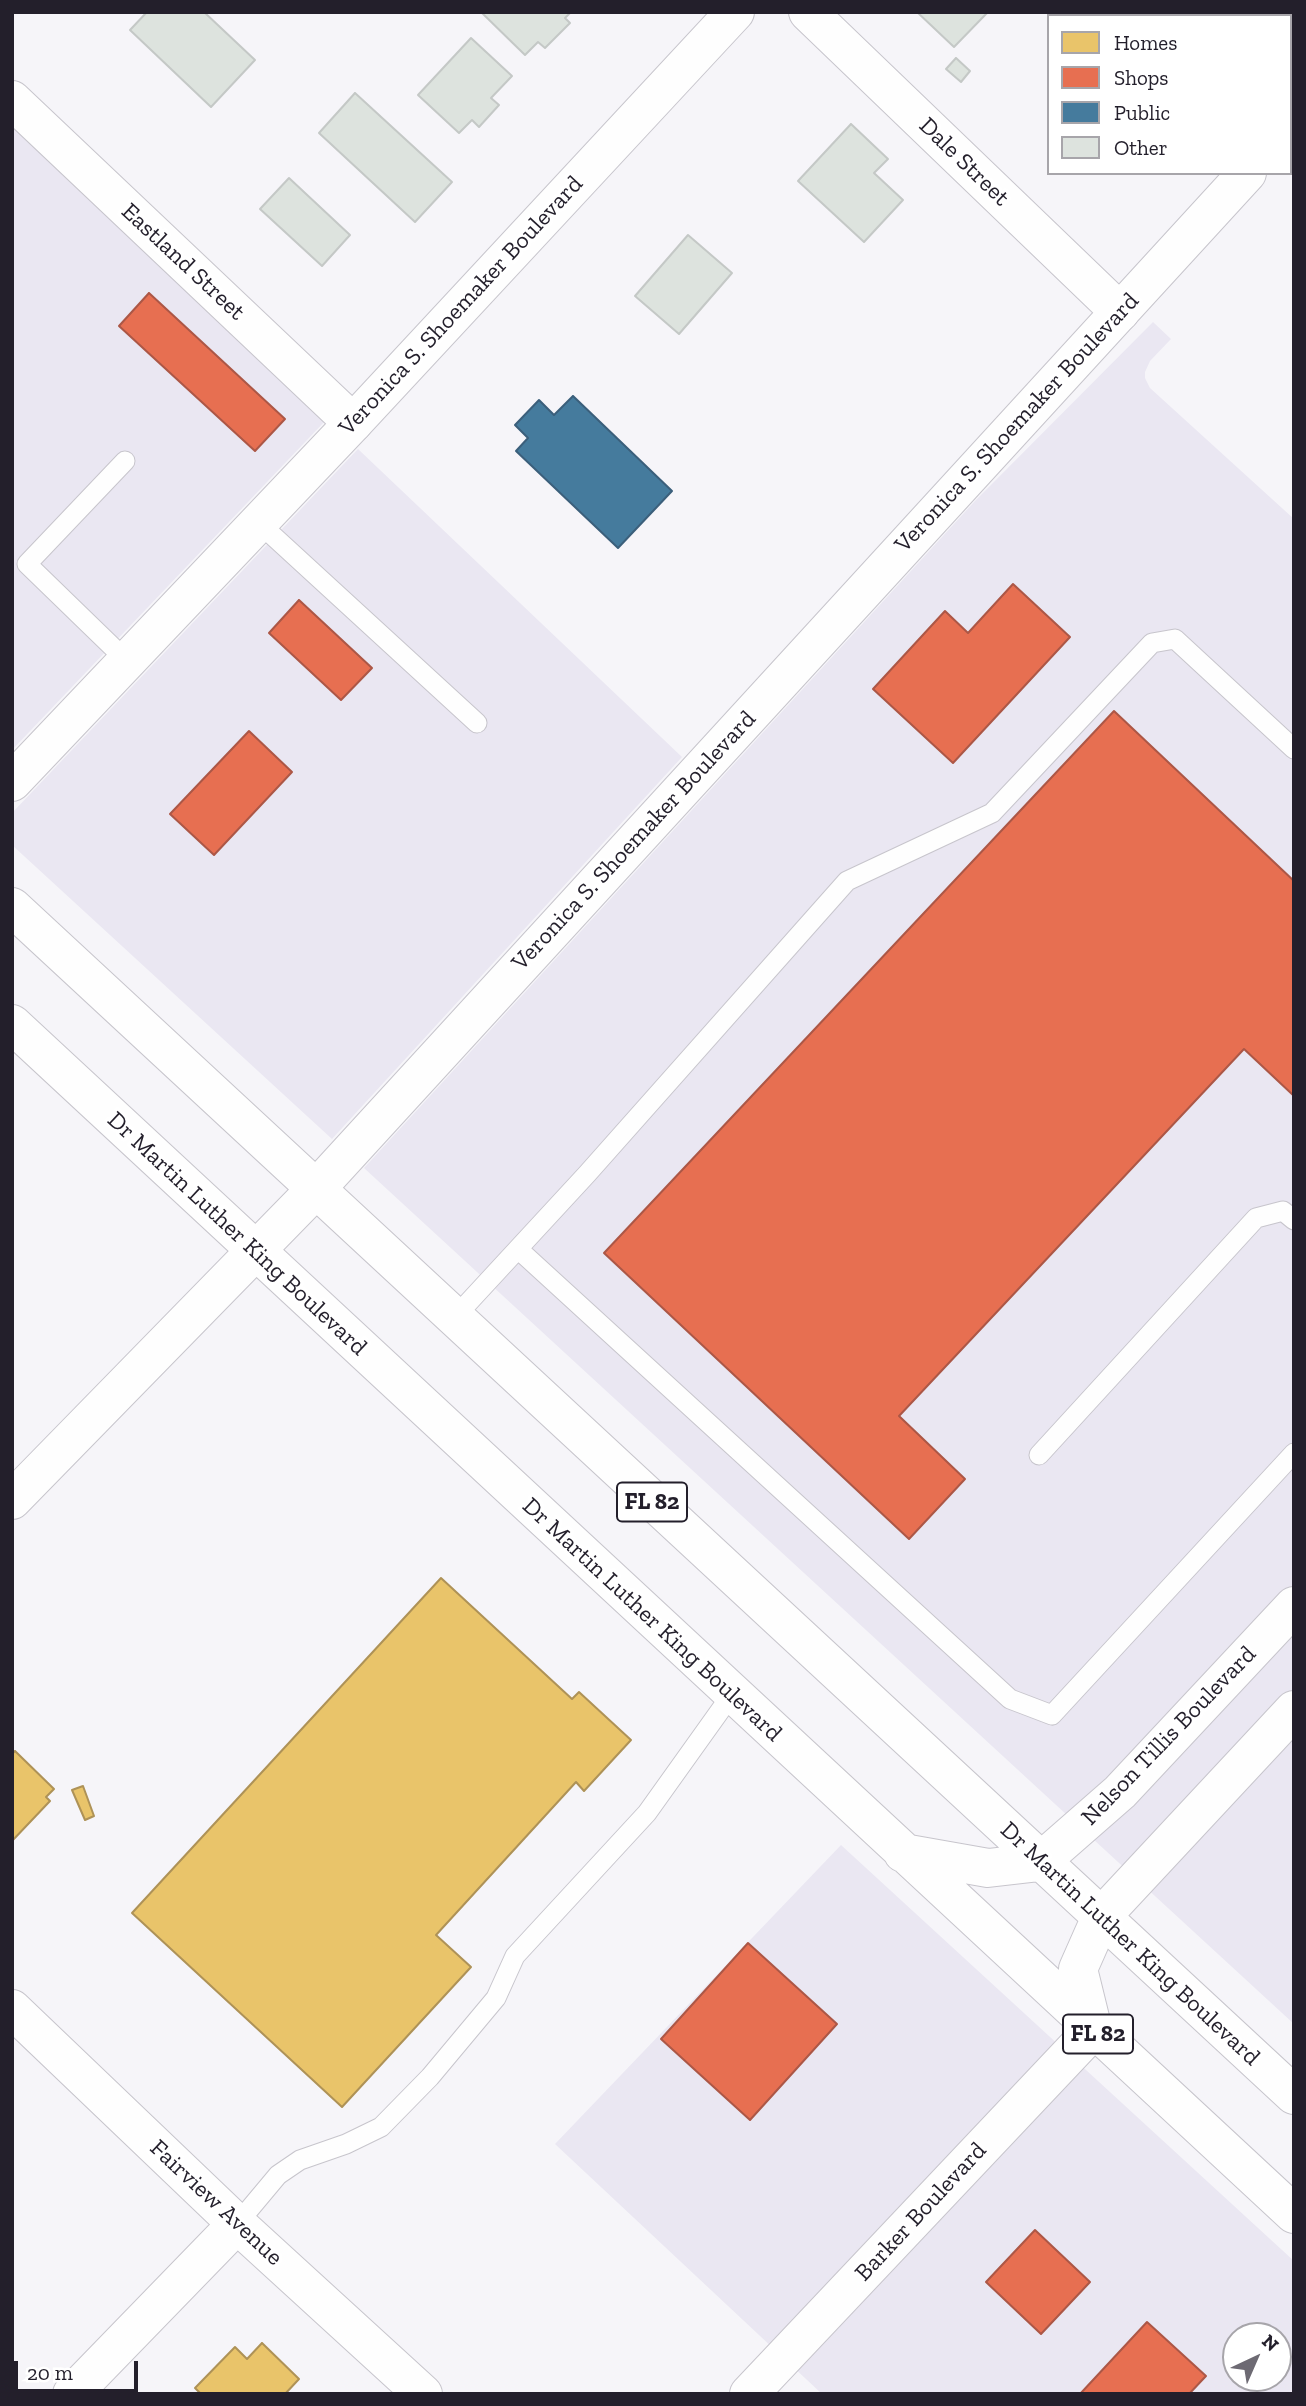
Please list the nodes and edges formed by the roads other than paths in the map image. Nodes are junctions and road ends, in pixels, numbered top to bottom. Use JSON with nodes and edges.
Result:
{"nodes":[{"id":1,"x":735,"y":12,"type":"edge"},
{"id":2,"x":808,"y":12,"type":"edge"},
{"id":3,"x":12,"y":100,"type":"edge"},
{"id":4,"x":1245,"y":175,"type":"edge"},
{"id":5,"x":1120,"y":312,"type":"junction"},
{"id":6,"x":353,"y":423,"type":"junction"},
{"id":7,"x":125,"y":461,"type":"dead end"},
{"id":8,"x":259,"y":523,"type":"junction"},
{"id":9,"x":127,"y":661,"type":"junction"},
{"id":10,"x":477,"y":723,"type":"dead end"},
{"id":11,"x":1294,"y":749,"type":"edge"},
{"id":12,"x":12,"y":782,"type":"edge"},
{"id":13,"x":12,"y":907,"type":"edge"},
{"id":14,"x":12,"y":1024,"type":"edge"},
{"id":15,"x":316,"y":1189,"type":"junction"},
{"id":16,"x":1294,"y":1220,"type":"edge"},
{"id":17,"x":518,"y":1249,"type":"junction"},
{"id":18,"x":256,"y":1251,"type":"junction"},
{"id":19,"x":454,"y":1318,"type":"junction"},
{"id":20,"x":1294,"y":1453,"type":"edge"},
{"id":21,"x":1039,"y":1455,"type":"dead end"},
{"id":22,"x":12,"y":1500,"type":"edge"},
{"id":23,"x":1294,"y":1606,"type":"edge"},
{"id":24,"x":732,"y":1694,"type":"junction"},
{"id":25,"x":1294,"y":1710,"type":"edge"},
{"id":26,"x":903,"y":1853,"type":"junction"},
{"id":27,"x":1041,"y":1862,"type":"junction"},
{"id":28,"x":1101,"y":1917,"type":"junction"},
{"id":29,"x":12,"y":2009,"type":"edge"},
{"id":30,"x":1093,"y":2030,"type":"junction"},
{"id":31,"x":1294,"y":2095,"type":"edge"},
{"id":32,"x":1294,"y":2214,"type":"edge"},
{"id":33,"x":237,"y":2224,"type":"junction"},
{"id":34,"x":72,"y":2394,"type":"edge"},
{"id":35,"x":423,"y":2394,"type":"edge"},
{"id":36,"x":749,"y":2394,"type":"edge"}],
"edges":[{"from":1,"to":6,"type":"street","name":"Veronica S. Shoemaker Boulevard"},
{"from":2,"to":5,"type":"street","name":"Dale Street"},
{"from":3,"to":6,"type":"street","name":"Eastland Street"},
{"from":4,"to":5,"type":"street","name":"Veronica S. Shoemaker Boulevard"},
{"from":5,"to":15,"type":"street","name":"Veronica S. Shoemaker Boulevard"},
{"from":6,"to":8,"type":"street","name":"Veronica S. Shoemaker Boulevard"},
{"from":7,"to":9,"type":"lane"},
{"from":8,"to":9,"type":"street","name":"Veronica S. Shoemaker Boulevard"},
{"from":8,"to":10,"type":"lane"},
{"from":9,"to":12,"type":"street","name":"Veronica S. Shoemaker Boulevard"},
{"from":11,"to":17,"type":"lane"},
{"from":13,"to":15,"type":"street","name":"Dr Martin Luther King Boulevard","number":"FL 82"},
{"from":14,"to":18,"type":"street","name":"Dr Martin Luther King Boulevard","number":"FL 82"},
{"from":15,"to":18,"type":"street","name":"Veronica S. Shoemaker Boulevard"},
{"from":15,"to":19,"type":"street","name":"Dr Martin Luther King Boulevard","number":"FL 82"},
{"from":16,"to":21,"type":"lane"},
{"from":17,"to":19,"type":"lane"},
{"from":17,"to":20,"type":"lane"},
{"from":18,"to":22,"type":"street","name":"Veronica S. Shoemaker Boulevard"},
{"from":18,"to":24,"type":"street","name":"Dr Martin Luther King Boulevard","number":"FL 82"},
{"from":19,"to":27,"type":"street","name":"Dr Martin Luther King Boulevard","number":"FL 82"},
{"from":23,"to":27,"type":"street","name":"Nelson Tillis Boulevard"},
{"from":24,"to":26,"type":"street","name":"Dr Martin Luther King Boulevard","number":"FL 82"},
{"from":24,"to":33,"type":"lane"},
{"from":25,"to":28,"type":"street"},
{"from":26,"to":27,"type":"street"},
{"from":26,"to":30,"type":"street","name":"Dr Martin Luther King Boulevard","number":"FL 82"},
{"from":27,"to":28,"type":"street","name":"Dr Martin Luther King Boulevard","number":"FL 82"},
{"from":28,"to":30,"type":"street"},
{"from":28,"to":31,"type":"street","name":"Dr Martin Luther King Boulevard","number":"FL 82"},
{"from":29,"to":33,"type":"street","name":"Fairview Avenue"},
{"from":30,"to":32,"type":"street","name":"Dr Martin Luther King Boulevard","number":"FL 82"},
{"from":30,"to":36,"type":"street","name":"Barker Boulevard"},
{"from":33,"to":34,"type":"street"},
{"from":33,"to":35,"type":"street","name":"Fairview Avenue"}]}
